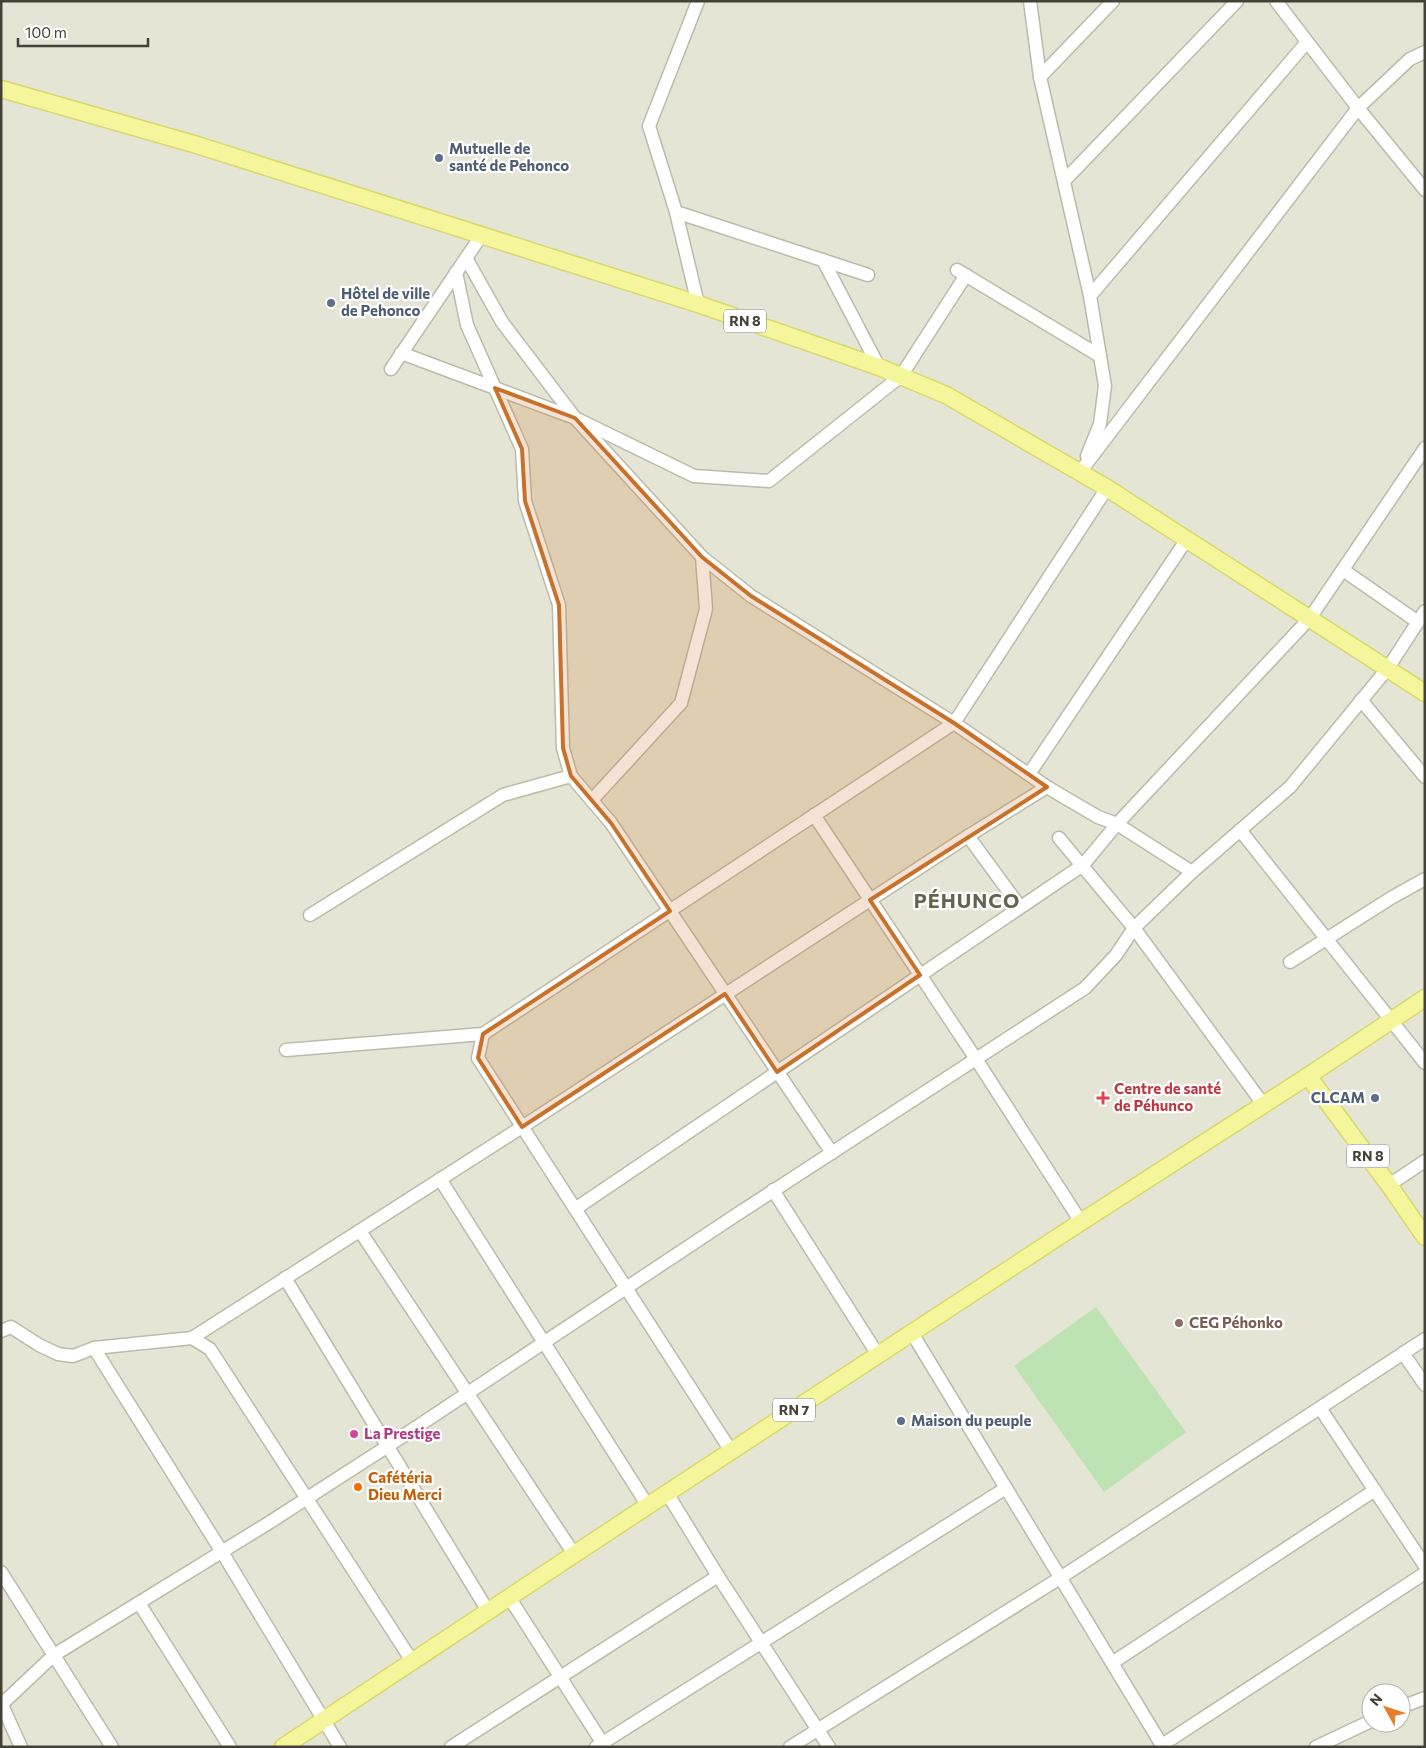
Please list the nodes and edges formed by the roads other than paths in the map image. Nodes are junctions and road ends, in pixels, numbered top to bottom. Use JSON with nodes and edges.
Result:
{"nodes":[{"id":1,"x":698,"y":1,"type":"edge"},
{"id":2,"x":1030,"y":1,"type":"edge"},
{"id":3,"x":1113,"y":1,"type":"edge"},
{"id":4,"x":1237,"y":1,"type":"edge"},
{"id":5,"x":1276,"y":1,"type":"edge"},
{"id":6,"x":1308,"y":42,"type":"junction"},
{"id":7,"x":1425,"y":52,"type":"edge"},
{"id":8,"x":1040,"y":76,"type":"junction"},
{"id":9,"x":1,"y":89,"type":"edge"},
{"id":10,"x":1358,"y":108,"type":"junction"},
{"id":11,"x":1064,"y":182,"type":"junction"},
{"id":12,"x":1425,"y":190,"type":"edge"},
{"id":13,"x":676,"y":212,"type":"junction"},
{"id":14,"x":481,"y":236,"type":"junction"},
{"id":15,"x":466,"y":258,"type":"junction"},
{"id":16,"x":822,"y":260,"type":"junction"},
{"id":17,"x":456,"y":272,"type":"junction"},
{"id":18,"x":868,"y":275,"type":"dead end"},
{"id":19,"x":1090,"y":296,"type":"junction"},
{"id":20,"x":698,"y":304,"type":"junction"},
{"id":21,"x":401,"y":353,"type":"junction"},
{"id":22,"x":1100,"y":356,"type":"junction"},
{"id":23,"x":878,"y":367,"type":"junction"},
{"id":24,"x":391,"y":368,"type":"dead end"},
{"id":25,"x":901,"y":376,"type":"junction"},
{"id":26,"x":496,"y":388,"type":"junction"},
{"id":27,"x":576,"y":418,"type":"junction"},
{"id":28,"x":1425,"y":448,"type":"edge"},
{"id":29,"x":1080,"y":472,"type":"junction"},
{"id":30,"x":1107,"y":488,"type":"junction"},
{"id":31,"x":1187,"y":540,"type":"junction"},
{"id":32,"x":702,"y":557,"type":"junction"},
{"id":33,"x":1343,"y":570,"type":"junction"},
{"id":34,"x":1421,"y":617,"type":"edge"},
{"id":35,"x":1310,"y":618,"type":"junction"},
{"id":36,"x":1388,"y":668,"type":"junction"},
{"id":37,"x":1425,"y":693,"type":"edge"},
{"id":38,"x":1361,"y":700,"type":"junction"},
{"id":39,"x":954,"y":723,"type":"junction"},
{"id":40,"x":1028,"y":774,"type":"junction"},
{"id":41,"x":571,"y":776,"type":"junction"},
{"id":42,"x":1425,"y":777,"type":"edge"},
{"id":43,"x":1047,"y":787,"type":"junction"},
{"id":44,"x":592,"y":800,"type":"junction"},
{"id":45,"x":814,"y":815,"type":"junction"},
{"id":46,"x":1117,"y":824,"type":"junction"},
{"id":47,"x":1240,"y":830,"type":"junction"},
{"id":48,"x":968,"y":836,"type":"junction"},
{"id":49,"x":1059,"y":838,"type":"dead end"},
{"id":50,"x":1083,"y":864,"type":"junction"},
{"id":51,"x":1192,"y":872,"type":"junction"},
{"id":52,"x":1425,"y":879,"type":"edge"},
{"id":53,"x":870,"y":900,"type":"junction"},
{"id":54,"x":1020,"y":907,"type":"junction"},
{"id":55,"x":670,"y":911,"type":"junction"},
{"id":56,"x":310,"y":915,"type":"dead end"},
{"id":57,"x":1134,"y":928,"type":"junction"},
{"id":58,"x":1326,"y":939,"type":"junction"},
{"id":59,"x":1290,"y":962,"type":"dead end"},
{"id":60,"x":920,"y":975,"type":"junction"},
{"id":61,"x":725,"y":994,"type":"junction"},
{"id":62,"x":1425,"y":998,"type":"edge"},
{"id":63,"x":1392,"y":1020,"type":"junction"},
{"id":64,"x":483,"y":1034,"type":"junction"},
{"id":65,"x":286,"y":1050,"type":"dead end"},
{"id":66,"x":976,"y":1059,"type":"junction"},
{"id":67,"x":1425,"y":1063,"type":"edge"},
{"id":68,"x":777,"y":1072,"type":"junction"},
{"id":69,"x":1308,"y":1076,"type":"junction"},
{"id":70,"x":1263,"y":1104,"type":"junction"},
{"id":71,"x":522,"y":1127,"type":"junction"},
{"id":72,"x":832,"y":1153,"type":"junction"},
{"id":73,"x":1425,"y":1161,"type":"edge"},
{"id":74,"x":440,"y":1179,"type":"junction"},
{"id":75,"x":1389,"y":1185,"type":"junction"},
{"id":76,"x":773,"y":1190,"type":"junction"},
{"id":77,"x":575,"y":1209,"type":"junction"},
{"id":78,"x":1081,"y":1222,"type":"junction"},
{"id":79,"x":360,"y":1231,"type":"junction"},
{"id":80,"x":1425,"y":1237,"type":"edge"},
{"id":81,"x":286,"y":1278,"type":"junction"},
{"id":82,"x":626,"y":1288,"type":"junction"},
{"id":83,"x":1,"y":1331,"type":"edge"},
{"id":84,"x":912,"y":1333,"type":"junction"},
{"id":85,"x":192,"y":1338,"type":"junction"},
{"id":86,"x":1425,"y":1339,"type":"edge"},
{"id":87,"x":544,"y":1342,"type":"junction"},
{"id":88,"x":94,"y":1348,"type":"junction"},
{"id":89,"x":1404,"y":1353,"type":"junction"},
{"id":90,"x":878,"y":1355,"type":"junction"},
{"id":91,"x":1425,"y":1386,"type":"edge"},
{"id":92,"x":467,"y":1393,"type":"junction"},
{"id":93,"x":1320,"y":1408,"type":"junction"},
{"id":94,"x":388,"y":1446,"type":"junction"},
{"id":95,"x":731,"y":1451,"type":"junction"},
{"id":96,"x":1006,"y":1488,"type":"junction"},
{"id":97,"x":1375,"y":1490,"type":"junction"},
{"id":98,"x":667,"y":1493,"type":"junction"},
{"id":99,"x":306,"y":1499,"type":"junction"},
{"id":100,"x":648,"y":1506,"type":"junction"},
{"id":101,"x":222,"y":1552,"type":"junction"},
{"id":102,"x":574,"y":1554,"type":"junction"},
{"id":103,"x":1425,"y":1566,"type":"edge"},
{"id":104,"x":1,"y":1572,"type":"edge"},
{"id":105,"x":1425,"y":1573,"type":"edge"},
{"id":106,"x":718,"y":1576,"type":"junction"},
{"id":107,"x":1060,"y":1578,"type":"junction"},
{"id":108,"x":510,"y":1597,"type":"junction"},
{"id":109,"x":139,"y":1603,"type":"junction"},
{"id":110,"x":488,"y":1611,"type":"junction"},
{"id":111,"x":761,"y":1642,"type":"junction"},
{"id":112,"x":54,"y":1655,"type":"junction"},
{"id":113,"x":412,"y":1661,"type":"junction"},
{"id":114,"x":1112,"y":1662,"type":"junction"},
{"id":115,"x":561,"y":1677,"type":"junction"},
{"id":116,"x":1425,"y":1698,"type":"edge"},
{"id":117,"x":1411,"y":1703,"type":"edge"},
{"id":118,"x":2,"y":1704,"type":"edge"},
{"id":119,"x":323,"y":1720,"type":"junction"},
{"id":120,"x":1361,"y":1726,"type":"edge"},
{"id":121,"x":818,"y":1730,"type":"junction"},
{"id":122,"x":601,"y":1745,"type":"edge"},
{"id":123,"x":1162,"y":1746,"type":"edge"},
{"id":124,"x":21,"y":1747,"type":"edge"},
{"id":125,"x":112,"y":1747,"type":"edge"},
{"id":126,"x":230,"y":1747,"type":"edge"},
{"id":127,"x":283,"y":1747,"type":"edge"},
{"id":128,"x":340,"y":1747,"type":"edge"},
{"id":129,"x":451,"y":1747,"type":"edge"},
{"id":130,"x":790,"y":1747,"type":"edge"},
{"id":131,"x":829,"y":1747,"type":"edge"},
{"id":132,"x":1316,"y":1747,"type":"edge"}],
"edges":[{"from":1,"to":13,"type":"street"},
{"from":2,"to":8,"type":"street"},
{"from":3,"to":8,"type":"street"},
{"from":4,"to":11,"type":"street"},
{"from":5,"to":6,"type":"street"},
{"from":6,"to":10,"type":"street"},
{"from":6,"to":19,"type":"street"},
{"from":7,"to":10,"type":"street"},
{"from":8,"to":11,"type":"street"},
{"from":9,"to":14,"type":"main road","number":"RN 8"},
{"from":10,"to":12,"type":"street"},
{"from":10,"to":29,"type":"street"},
{"from":11,"to":19,"type":"street"},
{"from":13,"to":16,"type":"street"},
{"from":13,"to":20,"type":"street"},
{"from":14,"to":15,"type":"street"},
{"from":14,"to":20,"type":"main road","number":"RN 8"},
{"from":15,"to":17,"type":"street"},
{"from":15,"to":27,"type":"street"},
{"from":16,"to":18,"type":"street"},
{"from":16,"to":23,"type":"street"},
{"from":17,"to":21,"type":"street"},
{"from":17,"to":26,"type":"street"},
{"from":19,"to":22,"type":"street"},
{"from":20,"to":23,"type":"main road","number":"RN 8"},
{"from":21,"to":24,"type":"street"},
{"from":21,"to":26,"type":"street"},
{"from":22,"to":25,"type":"street"},
{"from":22,"to":29,"type":"street"},
{"from":23,"to":25,"type":"main road","number":"RN 8"},
{"from":25,"to":27,"type":"street"},
{"from":25,"to":29,"type":"main road","number":"RN 8"},
{"from":26,"to":27,"type":"street"},
{"from":26,"to":41,"type":"street"},
{"from":27,"to":32,"type":"street"},
{"from":28,"to":33,"type":"street"},
{"from":29,"to":30,"type":"main road","number":"RN 8"},
{"from":30,"to":31,"type":"main road","number":"RN 8"},
{"from":30,"to":39,"type":"street"},
{"from":31,"to":35,"type":"main road","number":"RN 8"},
{"from":31,"to":40,"type":"street"},
{"from":32,"to":39,"type":"street"},
{"from":32,"to":44,"type":"street"},
{"from":33,"to":34,"type":"street"},
{"from":33,"to":35,"type":"street"},
{"from":34,"to":36,"type":"street"},
{"from":35,"to":36,"type":"main road","number":"RN 8"},
{"from":35,"to":46,"type":"street"},
{"from":36,"to":37,"type":"main road","number":"RN 8"},
{"from":36,"to":38,"type":"street"},
{"from":38,"to":42,"type":"street"},
{"from":38,"to":47,"type":"street"},
{"from":39,"to":40,"type":"street"},
{"from":39,"to":45,"type":"street"},
{"from":40,"to":43,"type":"street"},
{"from":41,"to":44,"type":"street"},
{"from":41,"to":56,"type":"street"},
{"from":43,"to":46,"type":"street"},
{"from":43,"to":48,"type":"street"},
{"from":44,"to":55,"type":"street"},
{"from":45,"to":53,"type":"street"},
{"from":45,"to":55,"type":"street"},
{"from":46,"to":50,"type":"street"},
{"from":46,"to":51,"type":"street"},
{"from":47,"to":51,"type":"street"},
{"from":47,"to":58,"type":"street"},
{"from":48,"to":53,"type":"street"},
{"from":48,"to":54,"type":"street"},
{"from":49,"to":50,"type":"street"},
{"from":50,"to":54,"type":"street"},
{"from":50,"to":57,"type":"street"},
{"from":51,"to":57,"type":"street"},
{"from":52,"to":58,"type":"street"},
{"from":53,"to":60,"type":"street"},
{"from":53,"to":61,"type":"street"},
{"from":54,"to":60,"type":"street"},
{"from":55,"to":61,"type":"street"},
{"from":55,"to":64,"type":"street"},
{"from":57,"to":66,"type":"street"},
{"from":57,"to":70,"type":"street"},
{"from":58,"to":59,"type":"street"},
{"from":58,"to":63,"type":"street"},
{"from":60,"to":66,"type":"street"},
{"from":60,"to":68,"type":"street"},
{"from":61,"to":68,"type":"street"},
{"from":61,"to":71,"type":"street"},
{"from":62,"to":63,"type":"main road"},
{"from":63,"to":67,"type":"street"},
{"from":63,"to":69,"type":"main road"},
{"from":64,"to":65,"type":"street"},
{"from":64,"to":71,"type":"street"},
{"from":66,"to":72,"type":"street"},
{"from":66,"to":78,"type":"street"},
{"from":68,"to":72,"type":"street"},
{"from":68,"to":77,"type":"street"},
{"from":69,"to":70,"type":"main road","number":"RN 7"},
{"from":69,"to":75,"type":"main road","number":"RN 8"},
{"from":70,"to":78,"type":"main road","number":"RN 7"},
{"from":71,"to":74,"type":"street"},
{"from":71,"to":77,"type":"street"},
{"from":72,"to":76,"type":"street"},
{"from":73,"to":75,"type":"street"},
{"from":74,"to":79,"type":"street"},
{"from":74,"to":87,"type":"street"},
{"from":75,"to":80,"type":"main road","number":"RN 8"},
{"from":76,"to":82,"type":"street"},
{"from":76,"to":90,"type":"street"},
{"from":77,"to":82,"type":"street"},
{"from":78,"to":84,"type":"main road","number":"RN 7"},
{"from":79,"to":81,"type":"street"},
{"from":79,"to":92,"type":"street"},
{"from":81,"to":85,"type":"street"},
{"from":81,"to":94,"type":"street"},
{"from":82,"to":87,"type":"street"},
{"from":82,"to":95,"type":"street"},
{"from":83,"to":88,"type":"street"},
{"from":84,"to":90,"type":"main road","number":"RN 7"},
{"from":84,"to":96,"type":"street"},
{"from":85,"to":88,"type":"street"},
{"from":85,"to":99,"type":"street"},
{"from":86,"to":89,"type":"street"},
{"from":87,"to":92,"type":"street"},
{"from":87,"to":100,"type":"street"},
{"from":88,"to":101,"type":"street"},
{"from":89,"to":91,"type":"street"},
{"from":89,"to":93,"type":"street"},
{"from":90,"to":95,"type":"main road","number":"RN 7"},
{"from":92,"to":94,"type":"street"},
{"from":92,"to":102,"type":"street"},
{"from":93,"to":97,"type":"street"},
{"from":93,"to":107,"type":"street"},
{"from":94,"to":99,"type":"street"},
{"from":94,"to":110,"type":"street"},
{"from":95,"to":98,"type":"main road","number":"RN 7"},
{"from":96,"to":107,"type":"street"},
{"from":96,"to":111,"type":"street"},
{"from":97,"to":103,"type":"street"},
{"from":97,"to":114,"type":"street"},
{"from":98,"to":100,"type":"main road","number":"RN 7"},
{"from":98,"to":106,"type":"street"},
{"from":99,"to":101,"type":"street"},
{"from":99,"to":113,"type":"street"},
{"from":100,"to":102,"type":"main road","number":"RN 7"},
{"from":101,"to":109,"type":"street"},
{"from":101,"to":119,"type":"street"},
{"from":102,"to":108,"type":"main road","number":"RN 7"},
{"from":104,"to":112,"type":"street"},
{"from":105,"to":123,"type":"street"},
{"from":106,"to":111,"type":"street"},
{"from":106,"to":115,"type":"street"},
{"from":107,"to":114,"type":"street"},
{"from":107,"to":121,"type":"street"},
{"from":108,"to":110,"type":"main road","number":"RN 7"},
{"from":108,"to":115,"type":"street"},
{"from":109,"to":112,"type":"street"},
{"from":109,"to":126,"type":"street"},
{"from":110,"to":113,"type":"main road","number":"RN 7"},
{"from":111,"to":121,"type":"street"},
{"from":111,"to":122,"type":"street"},
{"from":112,"to":118,"type":"street"},
{"from":112,"to":125,"type":"street"},
{"from":113,"to":119,"type":"main road","number":"RN 7"},
{"from":114,"to":123,"type":"street"},
{"from":115,"to":122,"type":"street"},
{"from":115,"to":129,"type":"street"},
{"from":116,"to":117,"type":"street"},
{"from":118,"to":124,"type":"street"},
{"from":119,"to":127,"type":"main road","number":"RN 7"},
{"from":119,"to":128,"type":"street"},
{"from":120,"to":132,"type":"street"},
{"from":121,"to":130,"type":"street"},
{"from":121,"to":131,"type":"street"}]}
